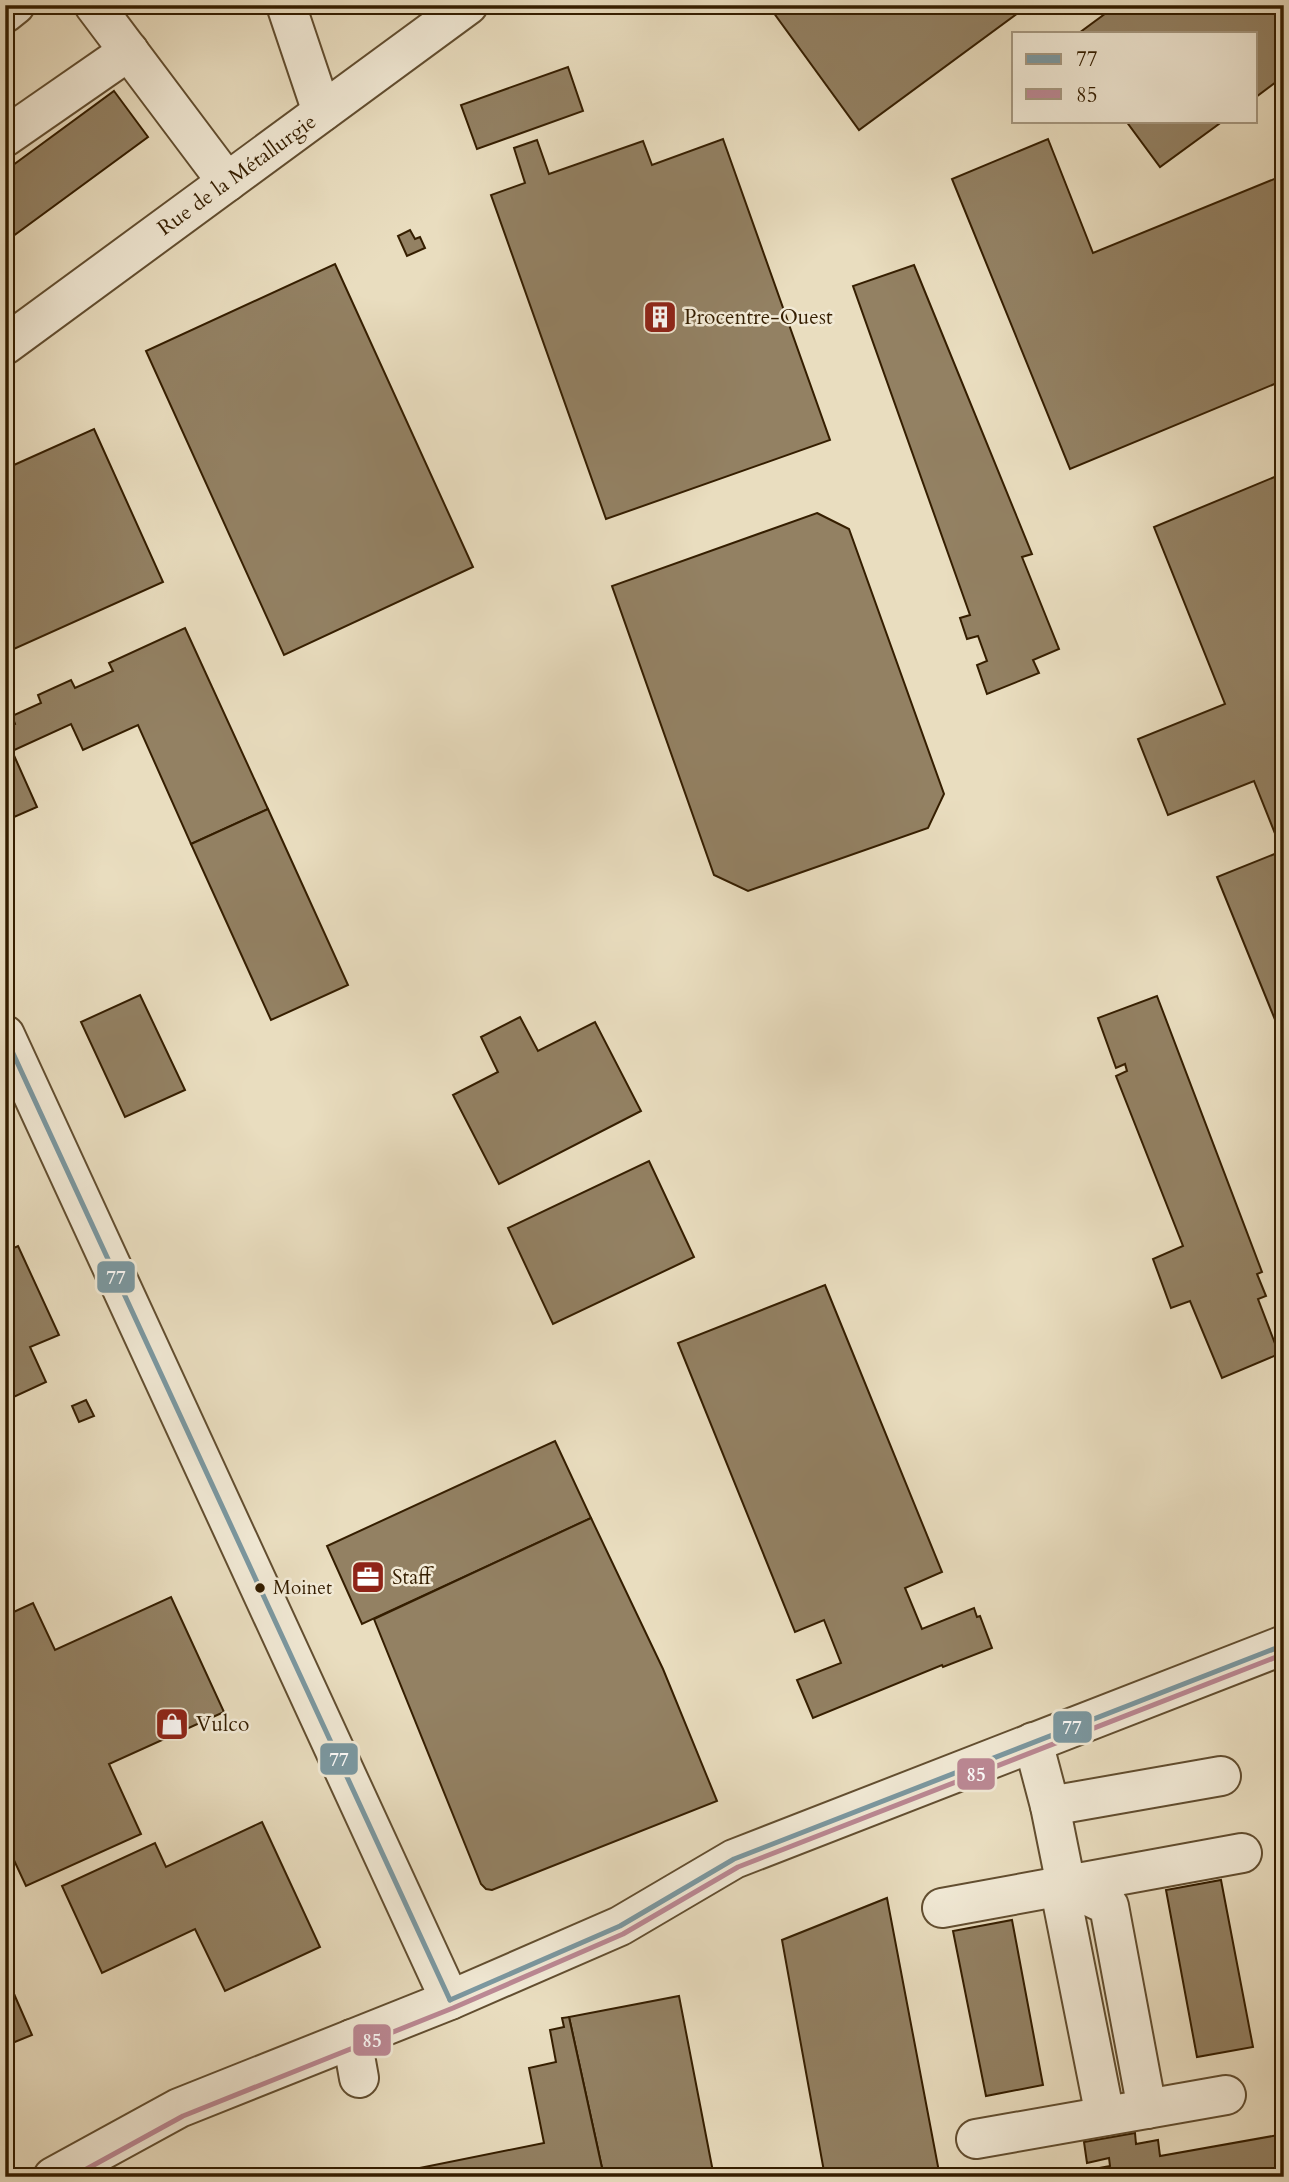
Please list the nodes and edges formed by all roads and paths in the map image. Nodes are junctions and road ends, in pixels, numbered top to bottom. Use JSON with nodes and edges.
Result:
{"nodes":[{"id":1,"x":15,"y":5,"type":"edge"},
{"id":2,"x":94,"y":5,"type":"edge"},
{"id":3,"x":286,"y":5,"type":"edge"},
{"id":4,"x":468,"y":5,"type":"edge"},
{"id":5,"x":5,"y":13,"type":"edge"},
{"id":6,"x":129,"y":51,"type":"junction"},
{"id":7,"x":322,"y":113,"type":"junction"},
{"id":8,"x":5,"y":137,"type":"edge"},
{"id":9,"x":228,"y":182,"type":"junction"},
{"id":10,"x":5,"y":345,"type":"edge"},
{"id":11,"x":5,"y":1035,"type":"edge"},
{"id":12,"x":1284,"y":1644,"type":"edge"},
{"id":13,"x":1032,"y":1742,"type":"junction"},
{"id":14,"x":1221,"y":1776,"type":"dead end"},
{"id":15,"x":1050,"y":1806,"type":"junction"},
{"id":16,"x":1242,"y":1853,"type":"dead end"},
{"id":17,"x":1066,"y":1885,"type":"junction"},
{"id":18,"x":942,"y":1908,"type":"dead end"},
{"id":19,"x":450,"y":2000,"type":"junction"},
{"id":20,"x":352,"y":2039,"type":"junction"},
{"id":21,"x":359,"y":2078,"type":"dead end"},
{"id":22,"x":1226,"y":2095,"type":"dead end"},
{"id":23,"x":1147,"y":2109,"type":"junction"},
{"id":24,"x":1105,"y":2116,"type":"junction"},
{"id":25,"x":976,"y":2139,"type":"dead end"},
{"id":26,"x":53,"y":2177,"type":"edge"}],
"edges":[{"from":1,"to":5,"type":"street"},
{"from":2,"to":6,"type":"street"},
{"from":3,"to":7,"type":"street"},
{"from":4,"to":7,"type":"street","name":"Rue de la Métallurgie"},
{"from":6,"to":8,"type":"street"},
{"from":6,"to":9,"type":"street"},
{"from":7,"to":9,"type":"street","name":"Rue de la Métallurgie"},
{"from":9,"to":10,"type":"street","name":"Rue de la Métallurgie"},
{"from":11,"to":19,"type":"street"},
{"from":12,"to":13,"type":"street"},
{"from":13,"to":15,"type":"street"},
{"from":13,"to":19,"type":"street"},
{"from":14,"to":15,"type":"street"},
{"from":15,"to":17,"type":"street"},
{"from":16,"to":17,"type":"street"},
{"from":17,"to":18,"type":"street"},
{"from":17,"to":23,"type":"street"},
{"from":17,"to":24,"type":"street"},
{"from":19,"to":20,"type":"street"},
{"from":20,"to":21,"type":"street"},
{"from":20,"to":26,"type":"street"},
{"from":22,"to":23,"type":"street"},
{"from":23,"to":24,"type":"street"},
{"from":24,"to":25,"type":"street"}]}
